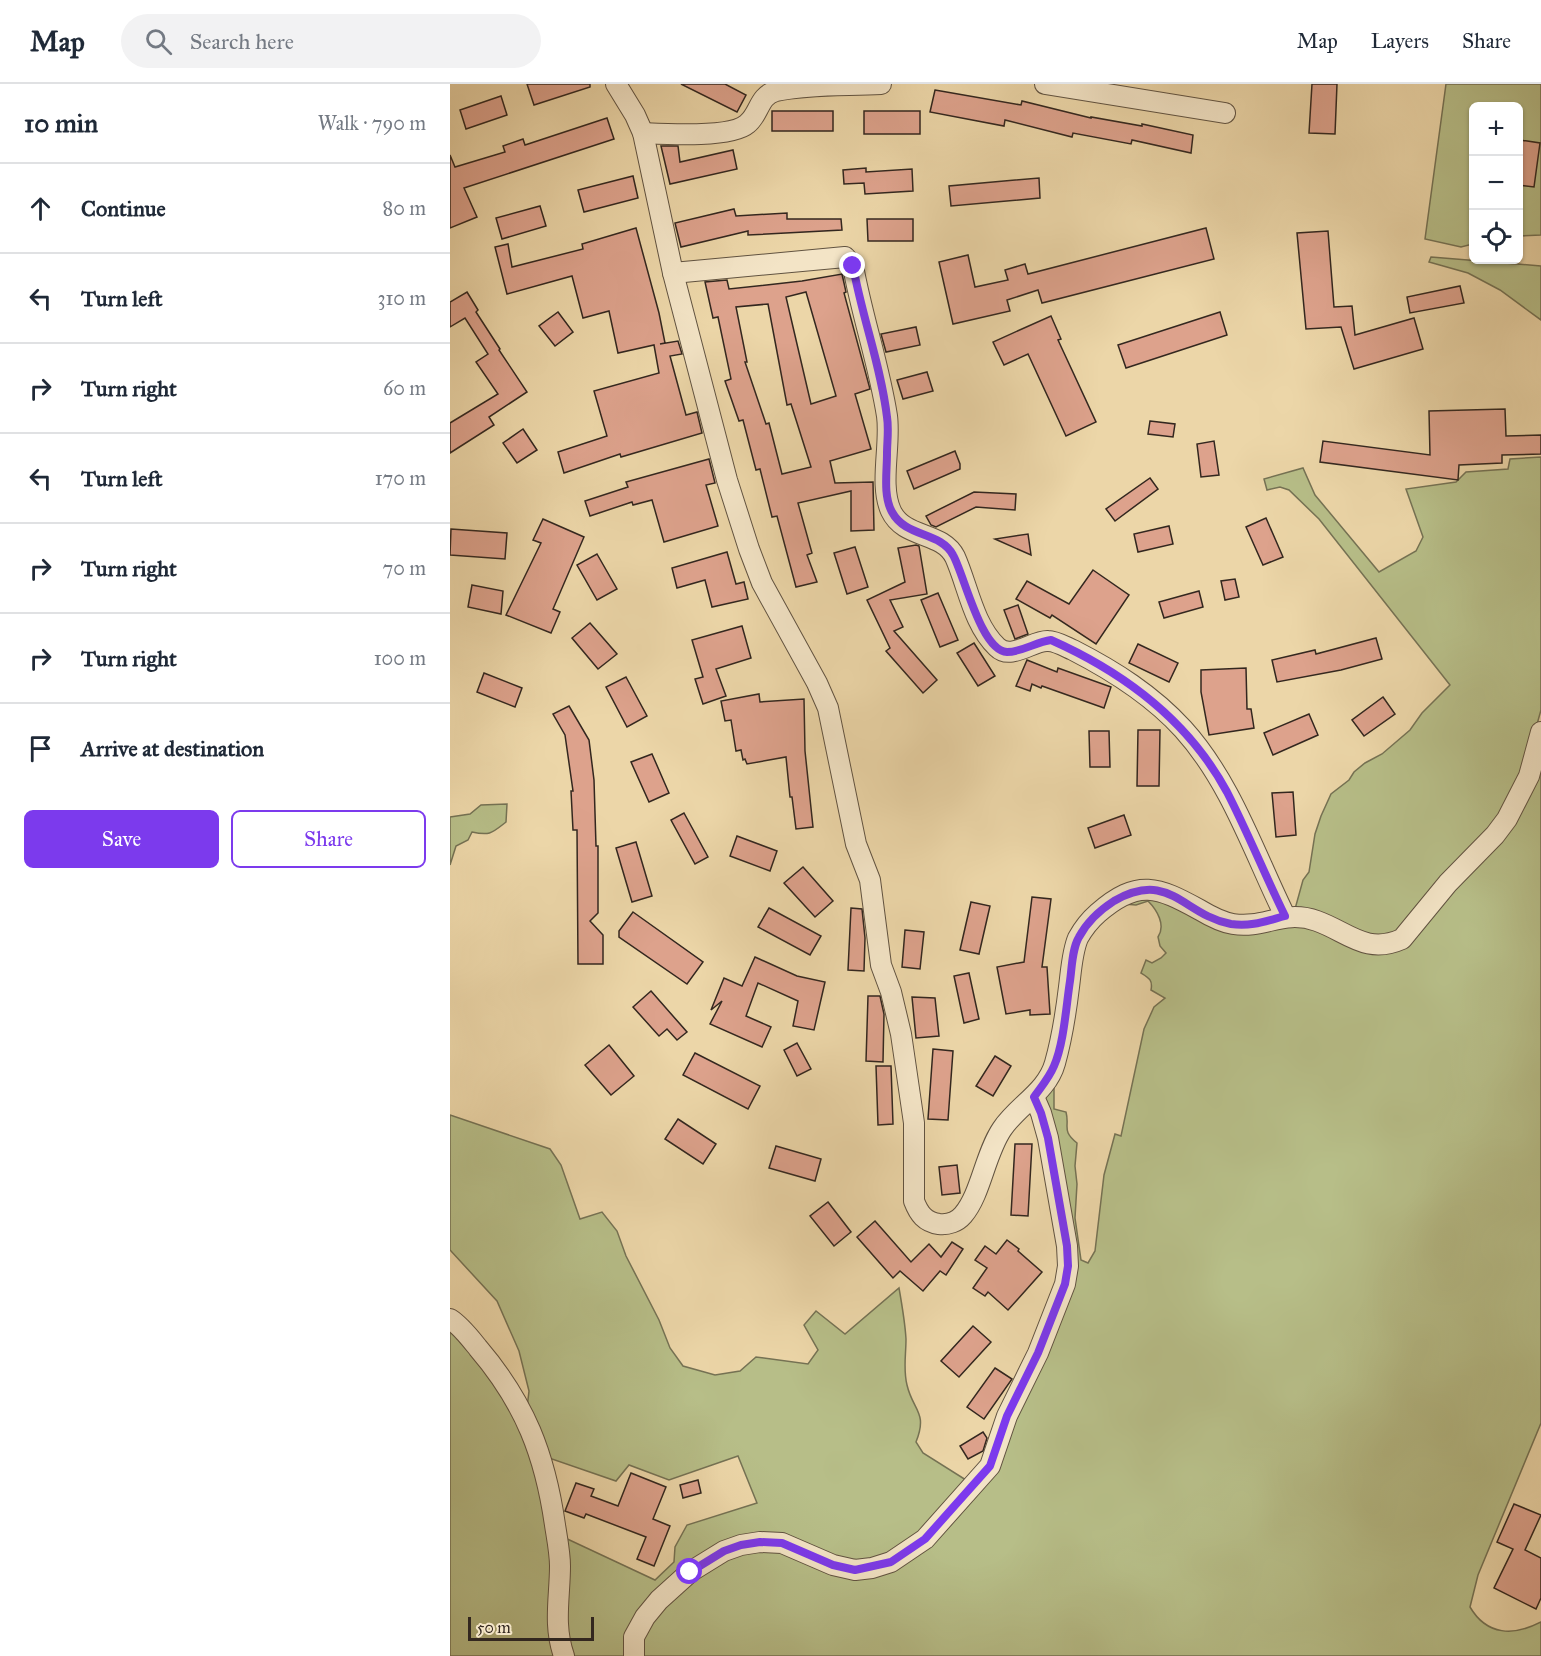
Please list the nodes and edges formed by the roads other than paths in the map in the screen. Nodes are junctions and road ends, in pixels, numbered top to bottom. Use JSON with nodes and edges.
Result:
{"nodes":[{"id":1,"x":616,"y":84,"type":"edge"},
{"id":2,"x":881,"y":84,"type":"edge"},
{"id":3,"x":1045,"y":84,"type":"edge"},
{"id":4,"x":1225,"y":113,"type":"dead end"},
{"id":5,"x":644,"y":133,"type":"junction"},
{"id":6,"x":673,"y":273,"type":"junction"},
{"id":7,"x":1541,"y":732,"type":"edge"},
{"id":8,"x":1285,"y":916,"type":"junction"},
{"id":9,"x":1034,"y":1097,"type":"junction"},
{"id":10,"x":450,"y":1319,"type":"edge"},
{"id":11,"x":564,"y":1656,"type":"edge"},
{"id":12,"x":634,"y":1656,"type":"edge"}],
"edges":[{"from":1,"to":5,"type":"street"},
{"from":2,"to":5,"type":"street"},
{"from":3,"to":4,"type":"street"},
{"from":5,"to":6,"type":"street"},
{"from":6,"to":8,"type":"street"},
{"from":6,"to":9,"type":"street"},
{"from":7,"to":8,"type":"street"},
{"from":8,"to":9,"type":"street"},
{"from":9,"to":12,"type":"street"},
{"from":10,"to":11,"type":"street"}]}
